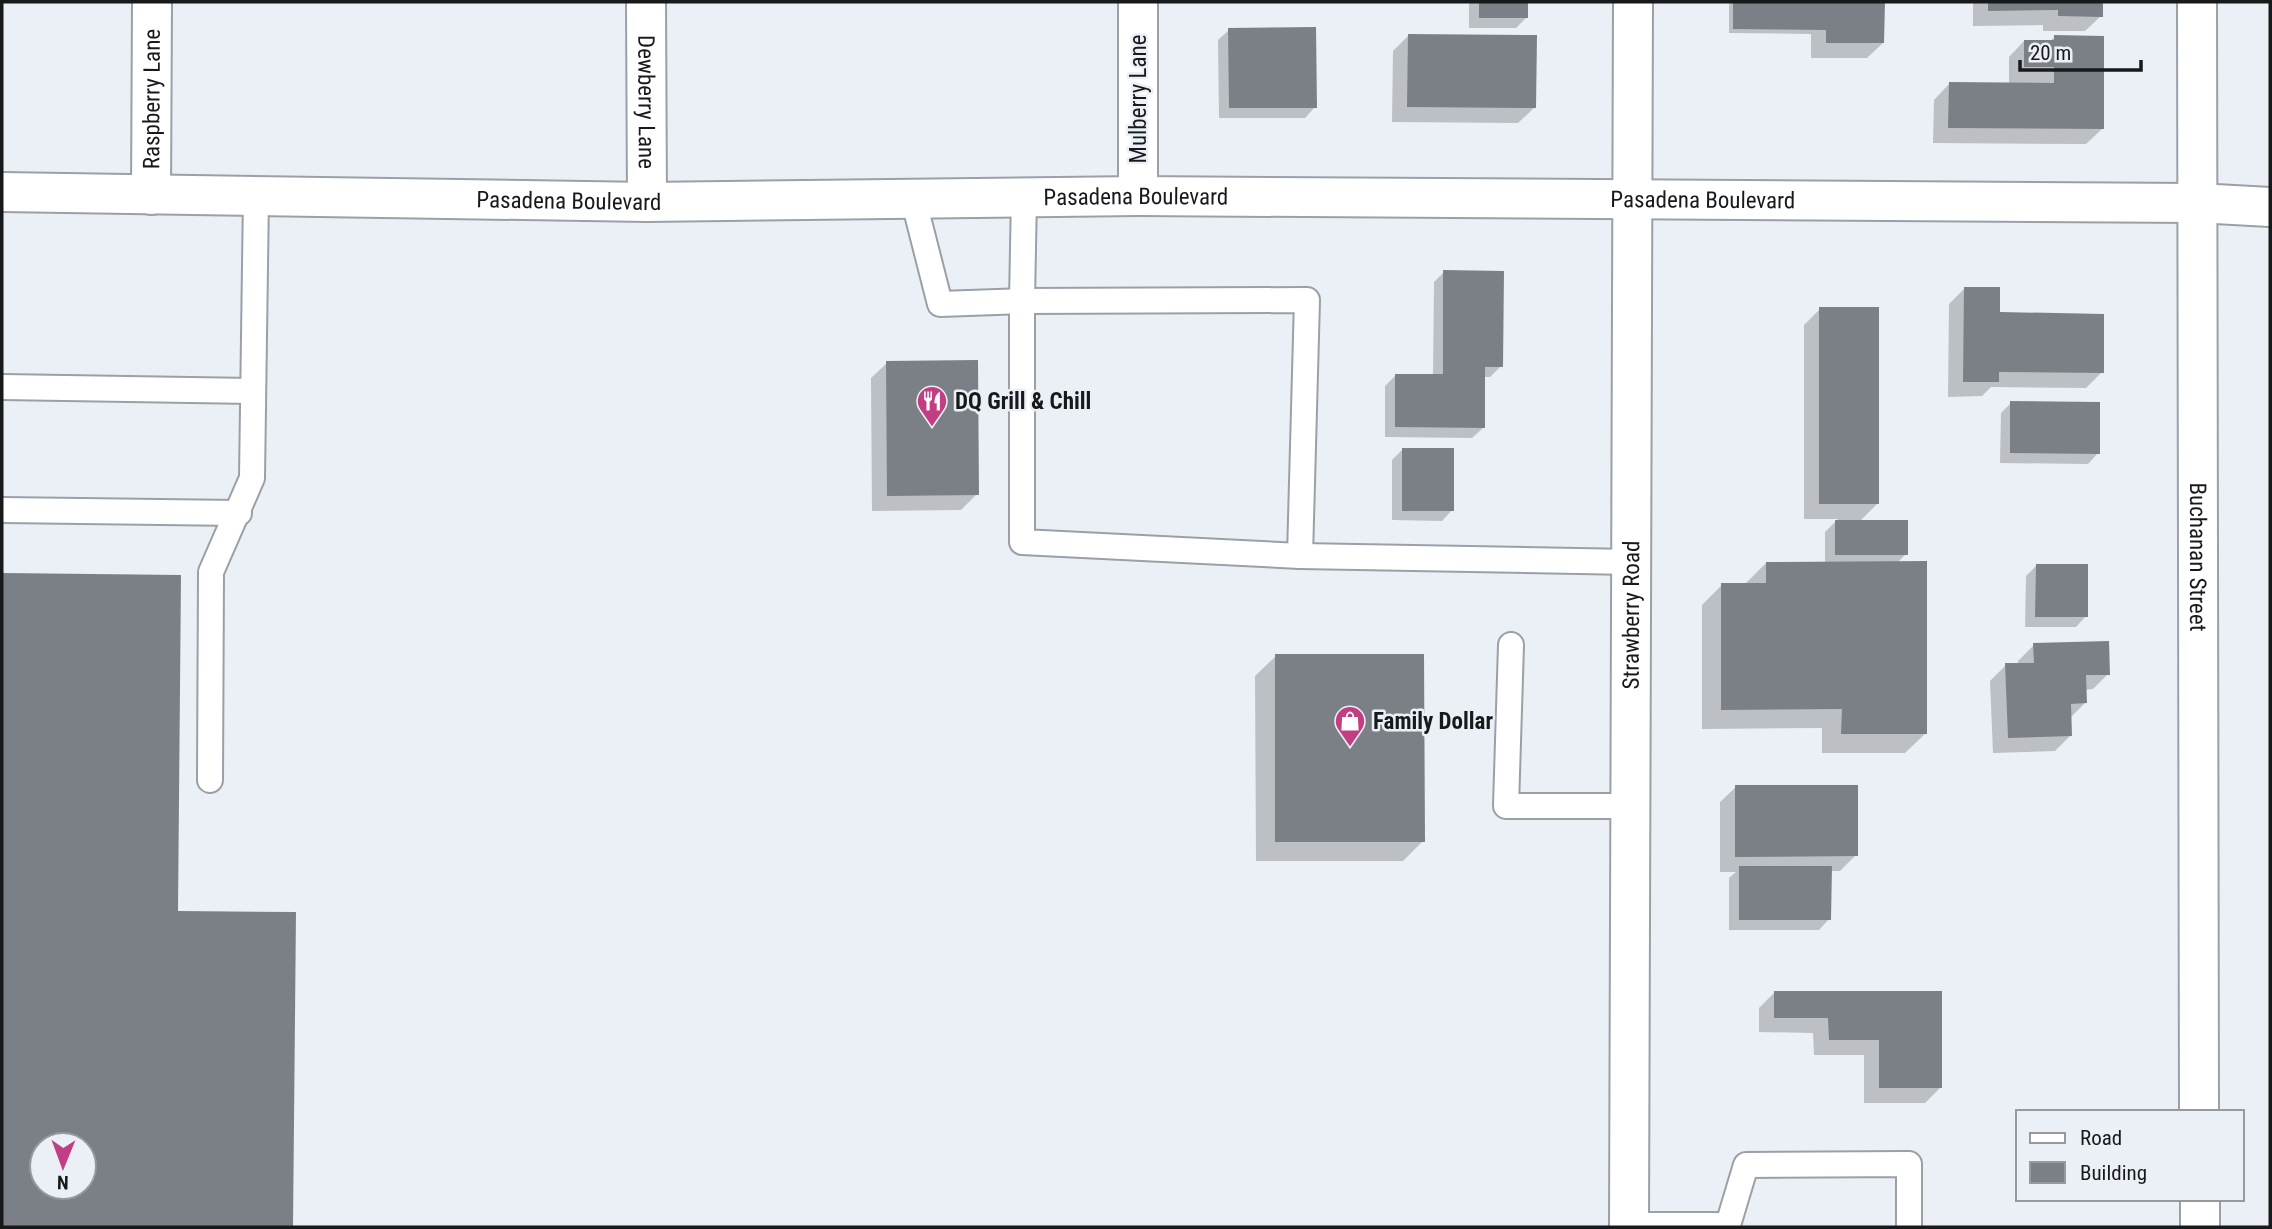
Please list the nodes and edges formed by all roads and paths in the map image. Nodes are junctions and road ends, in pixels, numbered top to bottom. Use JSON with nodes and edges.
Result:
{"nodes":[{"id":1,"x":152,"y":2,"type":"edge"},
{"id":2,"x":646,"y":2,"type":"edge"},
{"id":3,"x":1138,"y":2,"type":"edge"},
{"id":4,"x":1633,"y":2,"type":"edge"},
{"id":5,"x":2197,"y":2,"type":"edge"},
{"id":6,"x":2,"y":192,"type":"edge"},
{"id":7,"x":151,"y":195,"type":"junction"},
{"id":8,"x":256,"y":196,"type":"junction"},
{"id":9,"x":1024,"y":196,"type":"junction"},
{"id":10,"x":1138,"y":196,"type":"junction"},
{"id":11,"x":913,"y":198,"type":"junction"},
{"id":12,"x":1634,"y":199,"type":"junction"},
{"id":13,"x":647,"y":202,"type":"junction"},
{"id":14,"x":2197,"y":203,"type":"junction"},
{"id":15,"x":2270,"y":207,"type":"edge"},
{"id":16,"x":1021,"y":301,"type":"junction"},
{"id":17,"x":2,"y":387,"type":"edge"},
{"id":18,"x":253,"y":391,"type":"junction"},
{"id":19,"x":2,"y":510,"type":"edge"},
{"id":20,"x":239,"y":513,"type":"junction"},
{"id":21,"x":1300,"y":556,"type":"junction"},
{"id":22,"x":1632,"y":562,"type":"junction"},
{"id":23,"x":1511,"y":645,"type":"dead end"},
{"id":24,"x":209,"y":780,"type":"dead end"},
{"id":25,"x":1631,"y":806,"type":"junction"},
{"id":26,"x":2199,"y":1110,"type":"edge"},
{"id":27,"x":2200,"y":1201,"type":"edge"},
{"id":28,"x":1629,"y":1226,"type":"edge"},
{"id":29,"x":1729,"y":1226,"type":"edge"},
{"id":30,"x":1909,"y":1227,"type":"edge"},
{"id":31,"x":2200,"y":1227,"type":"edge"}],
"edges":[{"from":1,"to":7,"type":"street","name":"Raspberry Lane"},
{"from":2,"to":13,"type":"street","name":"Dewberry Lane"},
{"from":3,"to":10,"type":"street","name":"Mulberry Lane"},
{"from":4,"to":12,"type":"street","name":"Strawberry Road"},
{"from":5,"to":14,"type":"street","name":"Buchanan Street"},
{"from":6,"to":7,"type":"street","name":"Pasadena Boulevard"},
{"from":7,"to":8,"type":"street","name":"Pasadena Boulevard"},
{"from":8,"to":13,"type":"street","name":"Pasadena Boulevard"},
{"from":8,"to":18,"type":"lane"},
{"from":9,"to":10,"type":"street","name":"Pasadena Boulevard"},
{"from":9,"to":11,"type":"street","name":"Pasadena Boulevard"},
{"from":9,"to":16,"type":"lane"},
{"from":10,"to":12,"type":"street","name":"Pasadena Boulevard"},
{"from":11,"to":13,"type":"street","name":"Pasadena Boulevard"},
{"from":11,"to":16,"type":"lane"},
{"from":12,"to":14,"type":"street","name":"Pasadena Boulevard"},
{"from":12,"to":22,"type":"street","name":"Strawberry Road"},
{"from":14,"to":15,"type":"street","name":"Pasadena Boulevard"},
{"from":14,"to":26,"type":"street","name":"Buchanan Street"},
{"from":16,"to":21,"type":"lane"},
{"from":16,"to":21,"type":"lane"},
{"from":17,"to":18,"type":"lane"},
{"from":18,"to":20,"type":"lane"},
{"from":19,"to":20,"type":"lane"},
{"from":20,"to":24,"type":"lane"},
{"from":21,"to":22,"type":"lane"},
{"from":22,"to":25,"type":"street","name":"Strawberry Road"},
{"from":23,"to":25,"type":"lane"},
{"from":25,"to":28,"type":"street","name":"Strawberry Road"},
{"from":27,"to":31,"type":"street"},
{"from":28,"to":29,"type":"lane"},
{"from":29,"to":30,"type":"lane"}]}
